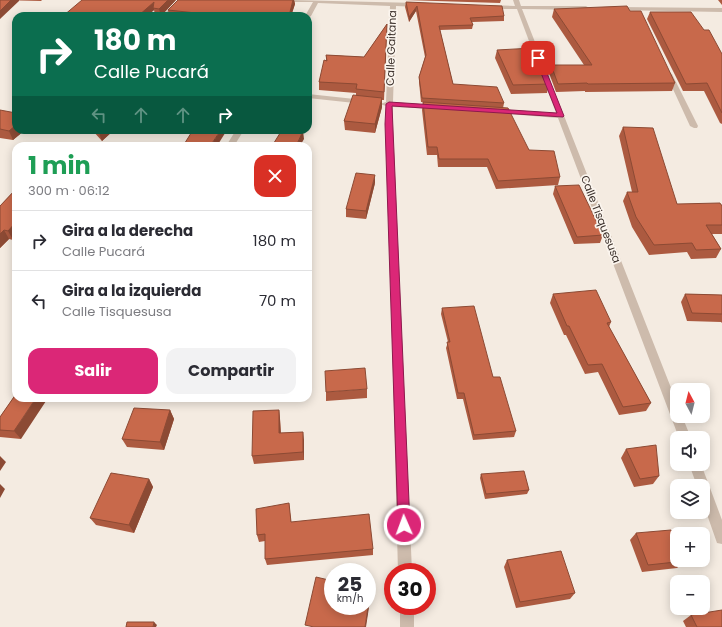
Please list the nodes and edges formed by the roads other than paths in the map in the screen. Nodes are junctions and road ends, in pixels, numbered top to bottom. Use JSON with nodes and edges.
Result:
{"nodes":[{"id":1,"x":181,"y":0,"type":"edge"},
{"id":2,"x":294,"y":0,"type":"edge"},
{"id":3,"x":634,"y":0,"type":"edge"},
{"id":4,"x":316,"y":1,"type":"edge"},
{"id":5,"x":393,"y":4,"type":"junction"},
{"id":6,"x":517,"y":4,"type":"edge"},
{"id":7,"x":424,"y":5,"type":"edge"},
{"id":8,"x":487,"y":6,"type":"edge"},
{"id":9,"x":594,"y":8,"type":"edge"},
{"id":10,"x":608,"y":9,"type":"edge"},
{"id":11,"x":638,"y":9,"type":"junction"},
{"id":12,"x":722,"y":10,"type":"edge"},
{"id":13,"x":169,"y":12,"type":"edge"},
{"id":14,"x":310,"y":12,"type":"edge"},
{"id":15,"x":642,"y":16,"type":"edge"},
{"id":16,"x":665,"y":64,"type":"edge"},
{"id":17,"x":312,"y":96,"type":"edge"},
{"id":18,"x":389,"y":104,"type":"junction"},
{"id":19,"x":444,"y":108,"type":"edge"},
{"id":20,"x":491,"y":111,"type":"edge"},
{"id":21,"x":561,"y":116,"type":"junction"},
{"id":22,"x":694,"y":126,"type":"dead end"},
{"id":23,"x":682,"y":431,"type":"edge"},
{"id":24,"x":710,"y":505,"type":"edge"},
{"id":25,"x":722,"y":538,"type":"edge"},
{"id":26,"x":405,"y":563,"type":"edge"},
{"id":27,"x":407,"y":615,"type":"edge"},
{"id":28,"x":407,"y":627,"type":"edge"}],
"edges":[{"from":1,"to":13,"type":"street"},
{"from":2,"to":4,"type":"street"},
{"from":3,"to":11,"type":"street"},
{"from":4,"to":5,"type":"street"},
{"from":4,"to":14,"type":"street"},
{"from":5,"to":7,"type":"street"},
{"from":5,"to":18,"type":"street","name":"Calle Gaitana"},
{"from":6,"to":8,"type":"street"},
{"from":6,"to":9,"type":"street"},
{"from":6,"to":21,"type":"street","name":"Calle Tisquesusa"},
{"from":10,"to":11,"type":"street"},
{"from":11,"to":12,"type":"street"},
{"from":11,"to":15,"type":"street"},
{"from":16,"to":22,"type":"street"},
{"from":17,"to":18,"type":"street"},
{"from":18,"to":19,"type":"street"},
{"from":18,"to":26,"type":"street","name":"Calle Gaitana"},
{"from":20,"to":21,"type":"street"},
{"from":21,"to":23,"type":"street","name":"Calle Tisquesusa"},
{"from":24,"to":25,"type":"street"},
{"from":27,"to":28,"type":"street"}]}
